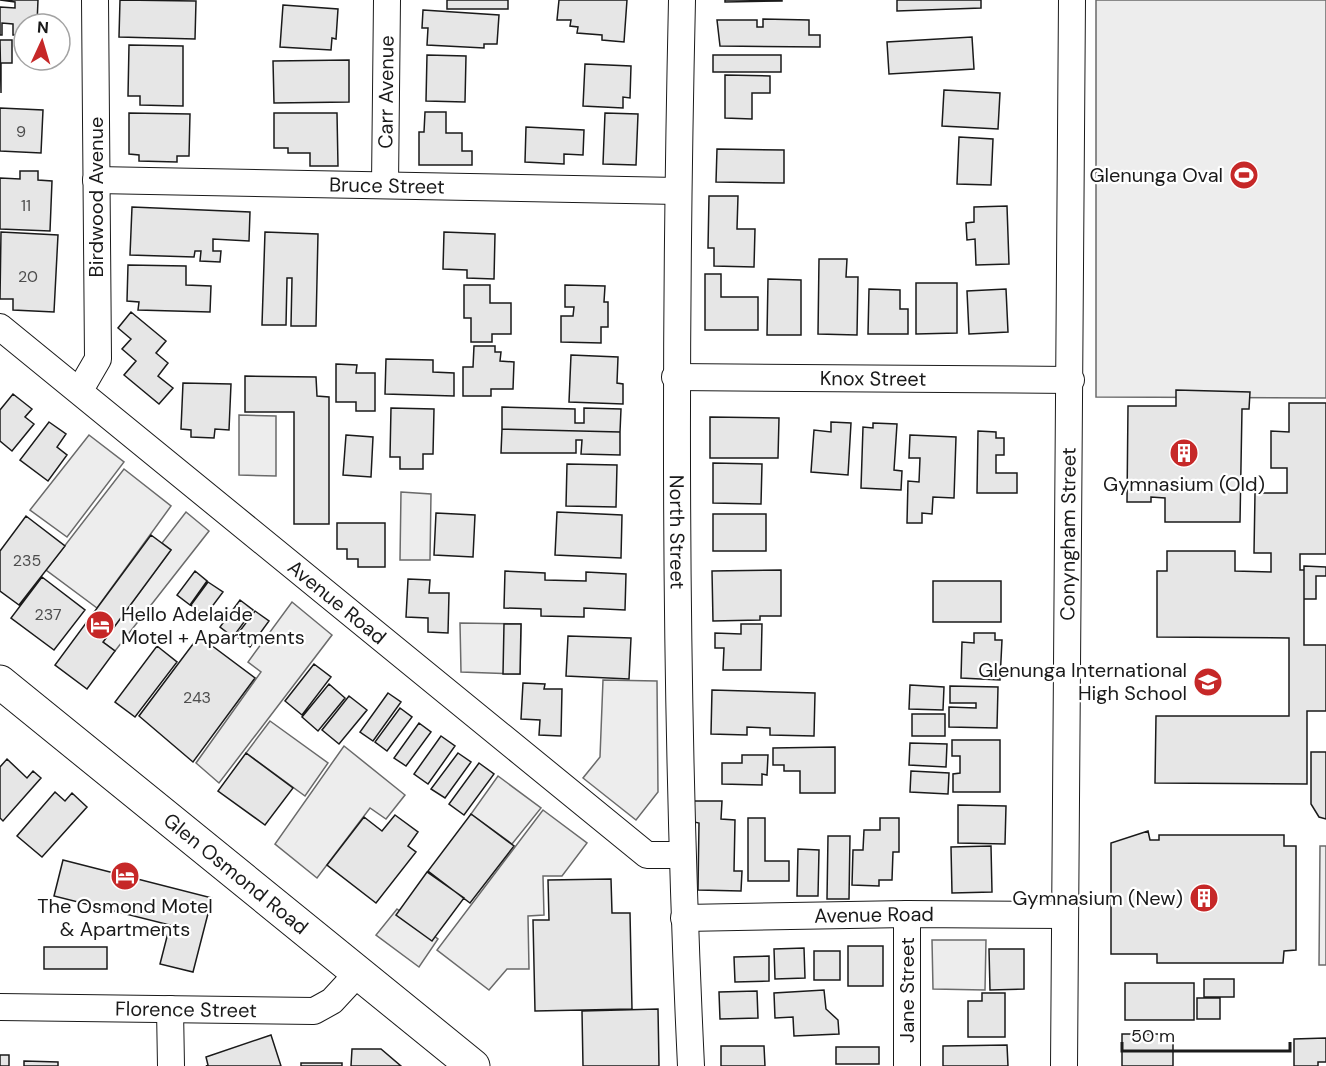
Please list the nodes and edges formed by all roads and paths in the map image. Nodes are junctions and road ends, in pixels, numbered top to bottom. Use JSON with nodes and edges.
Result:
{"nodes":[{"id":1,"x":95,"y":0,"type":"edge"},
{"id":2,"x":387,"y":0,"type":"edge"},
{"id":3,"x":682,"y":0,"type":"edge"},
{"id":4,"x":1072,"y":0,"type":"edge"},
{"id":5,"x":96,"y":180,"type":"junction"},
{"id":6,"x":385,"y":184,"type":"junction"},
{"id":7,"x":678,"y":192,"type":"junction"},
{"id":8,"x":0,"y":327,"type":"edge"},
{"id":9,"x":675,"y":377,"type":"junction"},
{"id":10,"x":1071,"y":380,"type":"junction"},
{"id":11,"x":80,"y":390,"type":"junction"},
{"id":12,"x":0,"y":682,"type":"edge"},
{"id":13,"x":682,"y":855,"type":"junction"},
{"id":14,"x":907,"y":914,"type":"junction"},
{"id":15,"x":1065,"y":915,"type":"junction"},
{"id":16,"x":684,"y":918,"type":"junction"},
{"id":17,"x":357,"y":974,"type":"junction"},
{"id":18,"x":0,"y":1007,"type":"edge"},
{"id":19,"x":170,"y":1009,"type":"junction"},
{"id":20,"x":171,"y":1066,"type":"edge"},
{"id":21,"x":473,"y":1066,"type":"edge"},
{"id":22,"x":691,"y":1066,"type":"edge"},
{"id":23,"x":907,"y":1066,"type":"edge"},
{"id":24,"x":1064,"y":1066,"type":"edge"}],
"edges":[{"from":1,"to":5,"type":"street","name":"Birdwood Avenue"},
{"from":2,"to":6,"type":"street","name":"Carr Avenue"},
{"from":3,"to":7,"type":"street","name":"North Street"},
{"from":4,"to":10,"type":"street","name":"Conyngham Street"},
{"from":5,"to":6,"type":"street","name":"Bruce Street"},
{"from":5,"to":11,"type":"street","name":"Birdwood Avenue"},
{"from":6,"to":7,"type":"street","name":"Bruce Street"},
{"from":7,"to":9,"type":"street","name":"North Street"},
{"from":8,"to":11,"type":"street","name":"Avenue Road"},
{"from":9,"to":10,"type":"street","name":"Knox Street"},
{"from":9,"to":13,"type":"street","name":"North Street"},
{"from":10,"to":15,"type":"street","name":"Conyngham Street"},
{"from":11,"to":13,"type":"street","name":"Avenue Road"},
{"from":12,"to":17,"type":"highway","name":"Glen Osmond Road"},
{"from":13,"to":16,"type":"street","name":"North Street"},
{"from":14,"to":15,"type":"street","name":"Avenue Road"},
{"from":14,"to":16,"type":"street","name":"Avenue Road"},
{"from":14,"to":23,"type":"street","name":"Jane Street"},
{"from":15,"to":24,"type":"street","name":"Conyngham Street"},
{"from":16,"to":22,"type":"street","name":"North Street"},
{"from":17,"to":19,"type":"street","name":"Florence Street"},
{"from":17,"to":21,"type":"highway","name":"Glen Osmond Road"},
{"from":18,"to":19,"type":"street","name":"Florence Street"},
{"from":19,"to":20,"type":"street"}]}
